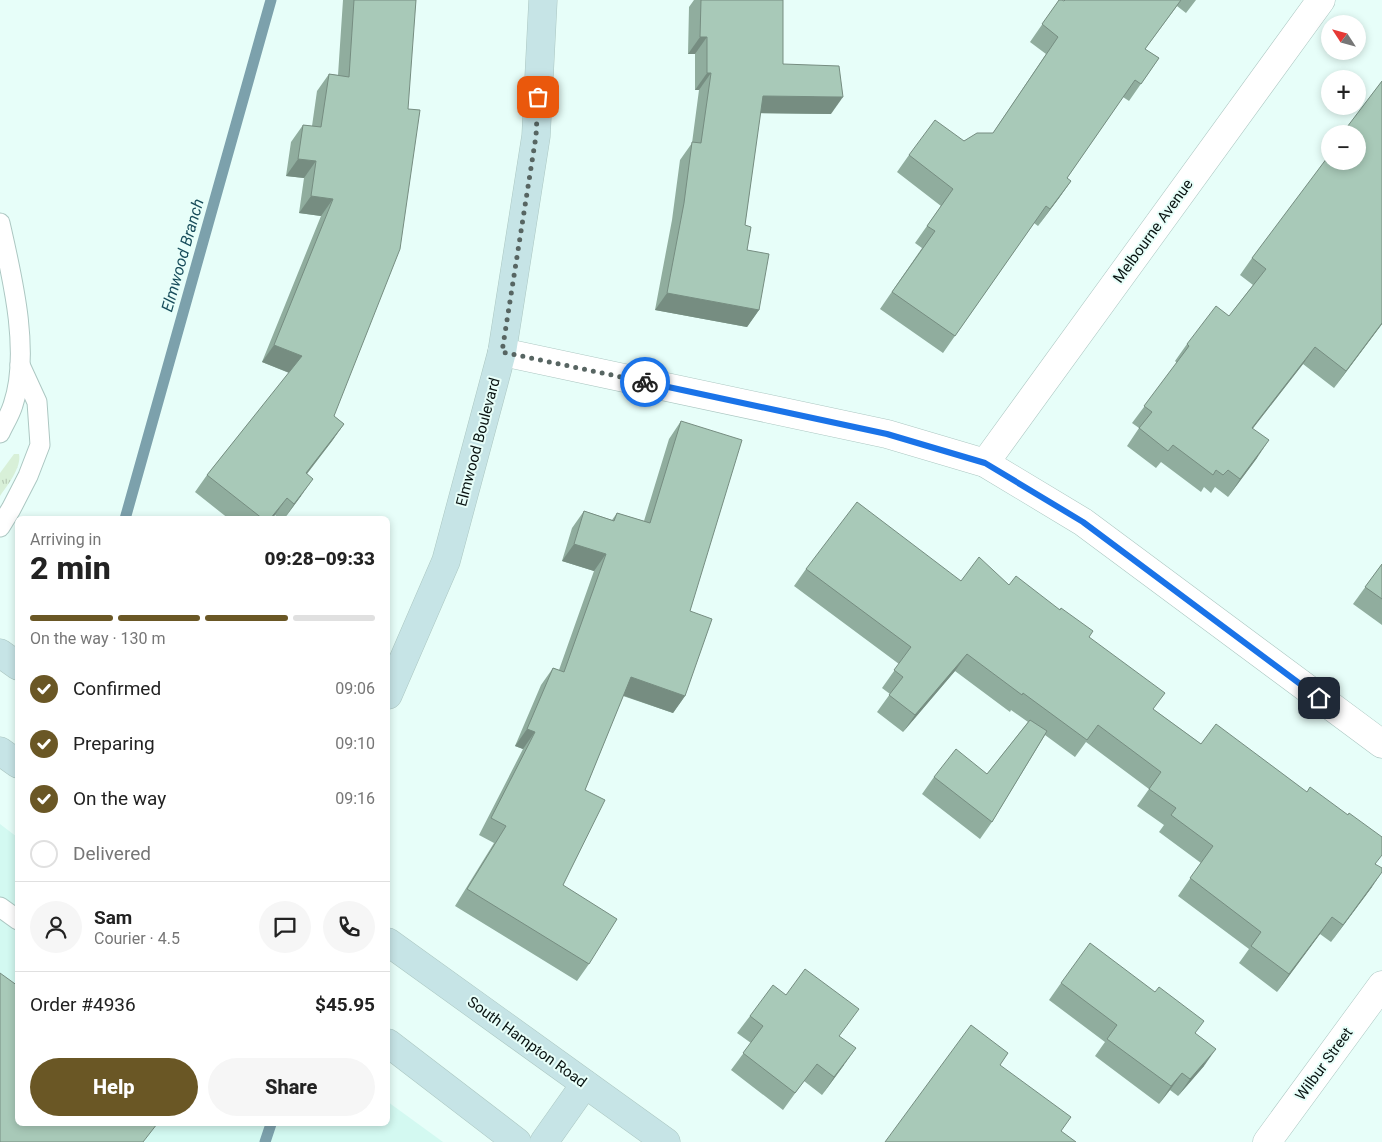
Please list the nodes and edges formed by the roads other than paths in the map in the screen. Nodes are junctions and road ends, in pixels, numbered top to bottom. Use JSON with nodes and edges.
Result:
{"nodes":[{"id":1,"x":543,"y":0,"type":"edge"},
{"id":2,"x":1321,"y":0,"type":"edge"},
{"id":3,"x":0,"y":223,"type":"edge"},
{"id":4,"x":502,"y":352,"type":"junction"},
{"id":5,"x":20,"y":365,"type":"junction"},
{"id":6,"x":0,"y":434,"type":"edge"},
{"id":7,"x":985,"y":463,"type":"junction"},
{"id":8,"x":0,"y":527,"type":"edge"},
{"id":9,"x":0,"y":653,"type":"edge"},
{"id":10,"x":15,"y":664,"type":"edge"},
{"id":11,"x":390,"y":690,"type":"edge"},
{"id":12,"x":1382,"y":744,"type":"edge"},
{"id":13,"x":0,"y":751,"type":"edge"},
{"id":14,"x":15,"y":762,"type":"edge"},
{"id":15,"x":0,"y":907,"type":"edge"},
{"id":16,"x":15,"y":918,"type":"edge"},
{"id":17,"x":390,"y":943,"type":"edge"},
{"id":18,"x":1382,"y":985,"type":"edge"},
{"id":19,"x":390,"y":1044,"type":"edge"},
{"id":20,"x":585,"y":1084,"type":"junction"},
{"id":21,"x":517,"y":1142,"type":"edge"},
{"id":22,"x":544,"y":1142,"type":"edge"},
{"id":23,"x":666,"y":1142,"type":"edge"},
{"id":24,"x":1267,"y":1142,"type":"edge"}],
"edges":[{"from":1,"to":4,"type":"street","name":"Elmwood Boulevard"},
{"from":2,"to":7,"type":"street","name":"Melbourne Avenue"},
{"from":3,"to":5,"type":"lane"},
{"from":4,"to":7,"type":"street"},
{"from":4,"to":11,"type":"street","name":"Elmwood Boulevard"},
{"from":5,"to":6,"type":"lane"},
{"from":5,"to":8,"type":"lane"},
{"from":7,"to":12,"type":"street"},
{"from":9,"to":10,"type":"street"},
{"from":13,"to":14,"type":"street"},
{"from":15,"to":16,"type":"lane"},
{"from":17,"to":20,"type":"street","name":"South Hampton Road"},
{"from":18,"to":24,"type":"street","name":"Wilbur Street"},
{"from":19,"to":21,"type":"street"},
{"from":20,"to":22,"type":"street"},
{"from":20,"to":23,"type":"street","name":"South Hampton Road"}]}
